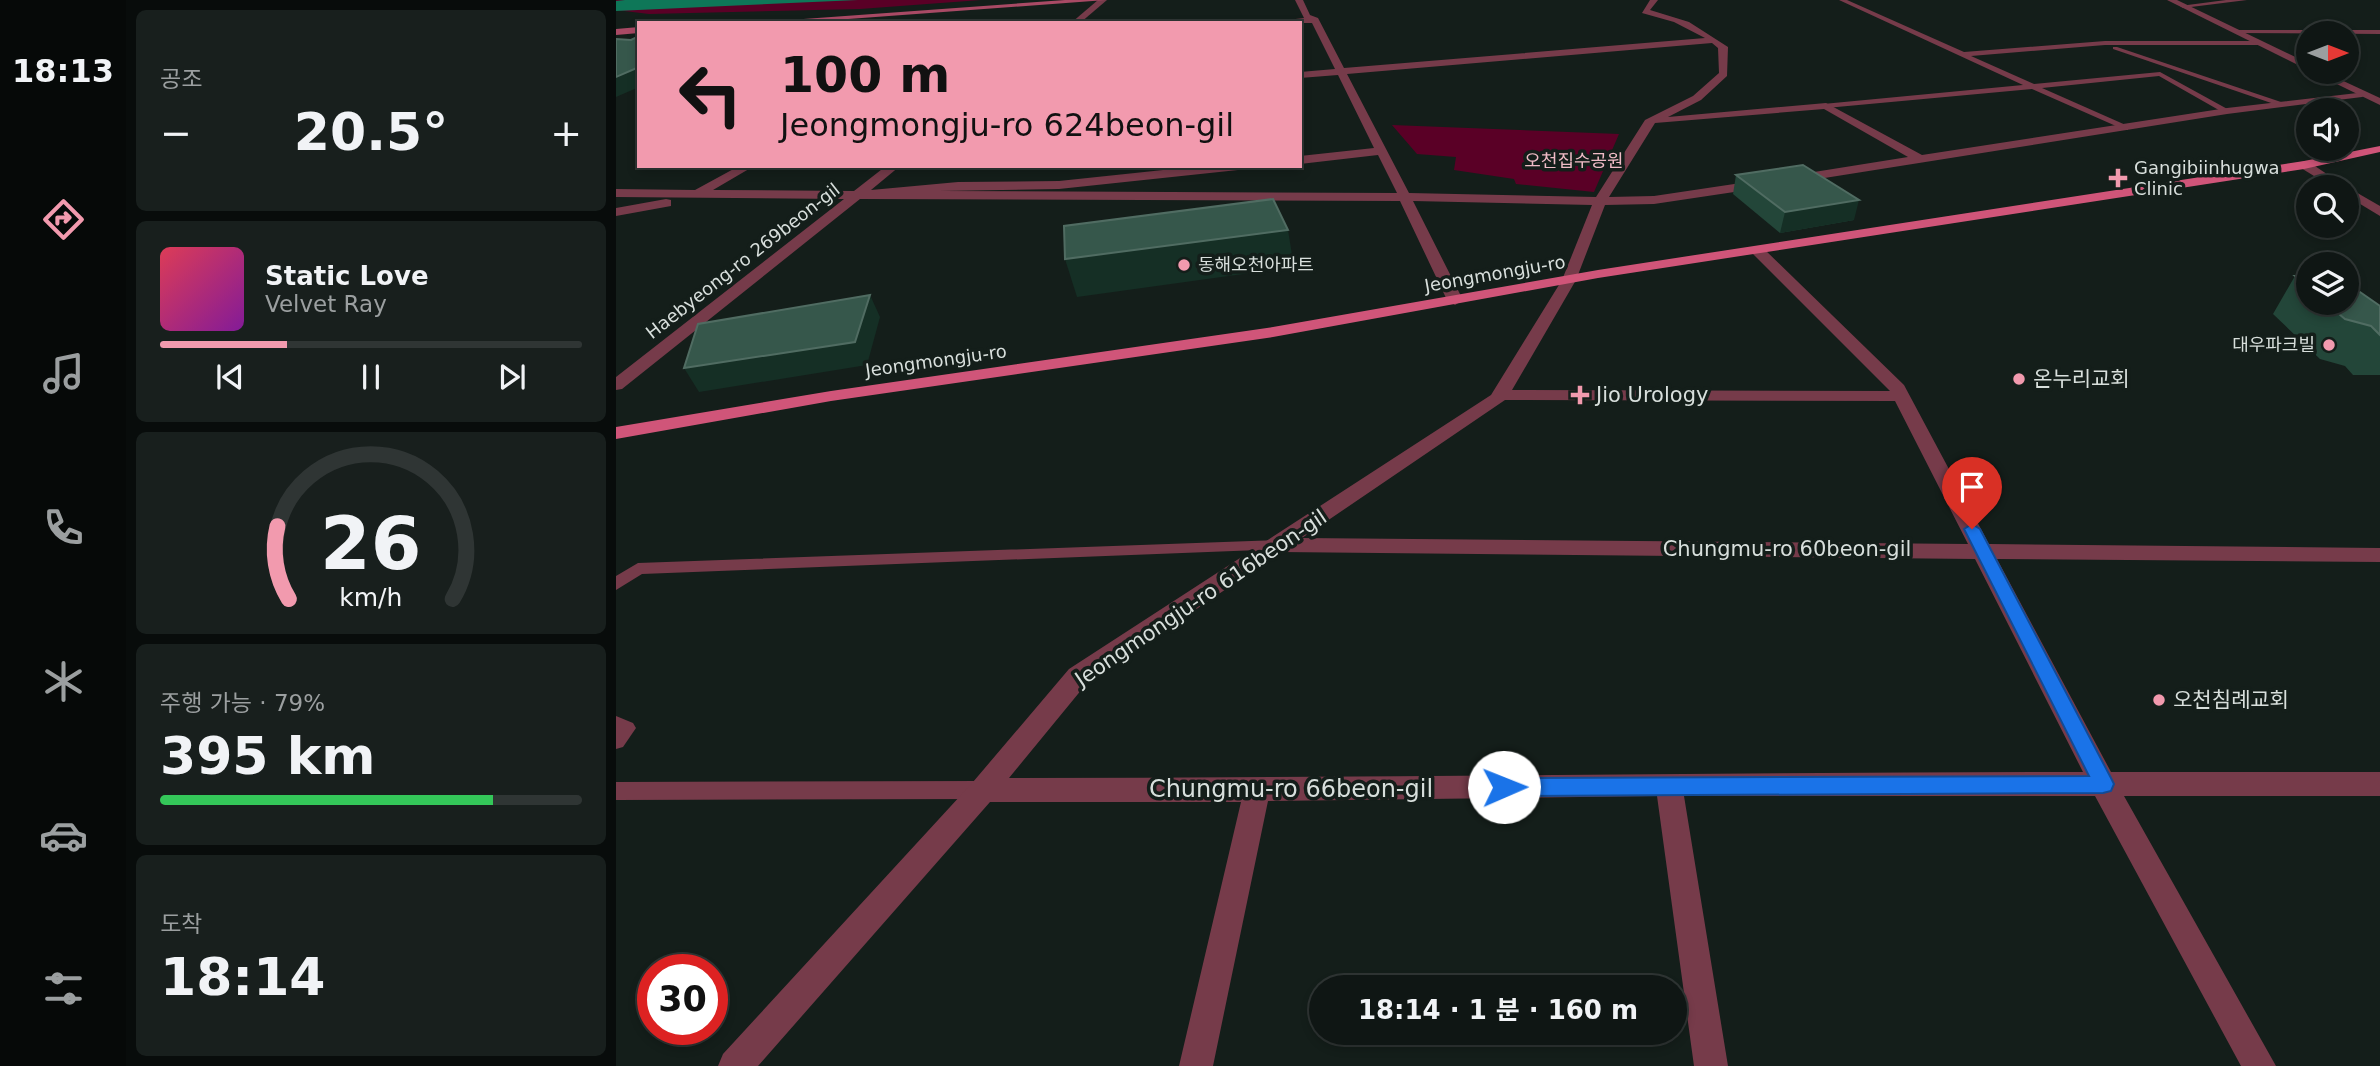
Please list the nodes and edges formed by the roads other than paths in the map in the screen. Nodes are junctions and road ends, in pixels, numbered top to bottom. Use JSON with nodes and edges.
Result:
{"nodes":[{"id":1,"x":1103,"y":0,"type":"edge"},
{"id":2,"x":1299,"y":0,"type":"edge"},
{"id":3,"x":1654,"y":0,"type":"edge"},
{"id":4,"x":1842,"y":0,"type":"edge"},
{"id":5,"x":2171,"y":0,"type":"edge"},
{"id":6,"x":2244,"y":0,"type":"edge"},
{"id":7,"x":2183,"y":6,"type":"junction"},
{"id":8,"x":835,"y":20,"type":"edge"},
{"id":9,"x":1315,"y":20,"type":"junction"},
{"id":10,"x":807,"y":21,"type":"edge"},
{"id":11,"x":1077,"y":21,"type":"edge"},
{"id":12,"x":1299,"y":21,"type":"edge"},
{"id":13,"x":637,"y":30,"type":"edge"},
{"id":14,"x":2235,"y":31,"type":"junction"},
{"id":15,"x":616,"y":32,"type":"edge"},
{"id":16,"x":2380,"y":32,"type":"edge"},
{"id":17,"x":1714,"y":40,"type":"junction"},
{"id":18,"x":2258,"y":43,"type":"junction"},
{"id":19,"x":2109,"y":45,"type":"junction"},
{"id":20,"x":1963,"y":55,"type":"junction"},
{"id":21,"x":2296,"y":61,"type":"edge"},
{"id":22,"x":1342,"y":72,"type":"junction"},
{"id":23,"x":2160,"y":74,"type":"junction"},
{"id":24,"x":1302,"y":75,"type":"edge"},
{"id":25,"x":2343,"y":84,"type":"edge"},
{"id":26,"x":2380,"y":85,"type":"edge"},
{"id":27,"x":2033,"y":87,"type":"junction"},
{"id":28,"x":2358,"y":91,"type":"junction"},
{"id":29,"x":2380,"y":102,"type":"edge"},
{"id":30,"x":2283,"y":104,"type":"junction"},
{"id":31,"x":1826,"y":106,"type":"junction"},
{"id":32,"x":2227,"y":111,"type":"junction"},
{"id":33,"x":1649,"y":122,"type":"junction"},
{"id":34,"x":2125,"y":128,"type":"junction"},
{"id":35,"x":2380,"y":149,"type":"edge"},
{"id":36,"x":1382,"y":151,"type":"junction"},
{"id":37,"x":1920,"y":159,"type":"junction"},
{"id":38,"x":1302,"y":160,"type":"edge"},
{"id":39,"x":2305,"y":165,"type":"junction"},
{"id":40,"x":744,"y":168,"type":"edge"},
{"id":41,"x":891,"y":168,"type":"edge"},
{"id":42,"x":1219,"y":168,"type":"edge"},
{"id":43,"x":2321,"y":175,"type":"edge"},
{"id":44,"x":616,"y":193,"type":"edge"},
{"id":45,"x":696,"y":194,"type":"junction"},
{"id":46,"x":716,"y":194,"type":"junction"},
{"id":47,"x":857,"y":195,"type":"junction"},
{"id":48,"x":1405,"y":197,"type":"junction"},
{"id":49,"x":2359,"y":199,"type":"edge"},
{"id":50,"x":1600,"y":201,"type":"junction"},
{"id":51,"x":616,"y":212,"type":"edge"},
{"id":52,"x":2380,"y":212,"type":"edge"},
{"id":53,"x":1757,"y":250,"type":"junction"},
{"id":54,"x":1569,"y":280,"type":"junction"},
{"id":55,"x":1455,"y":300,"type":"junction"},
{"id":56,"x":616,"y":385,"type":"edge"},
{"id":57,"x":1500,"y":394,"type":"junction"},
{"id":58,"x":1902,"y":396,"type":"junction"},
{"id":59,"x":616,"y":433,"type":"edge"},
{"id":60,"x":1278,"y":545,"type":"junction"},
{"id":61,"x":1984,"y":551,"type":"junction"},
{"id":62,"x":2380,"y":555,"type":"edge"},
{"id":63,"x":616,"y":584,"type":"edge"},
{"id":64,"x":616,"y":724,"type":"edge"},
{"id":65,"x":616,"y":741,"type":"edge"},
{"id":66,"x":1669,"y":784,"type":"junction"},
{"id":67,"x":2103,"y":784,"type":"junction"},
{"id":68,"x":2380,"y":784,"type":"edge"},
{"id":69,"x":983,"y":790,"type":"junction"},
{"id":70,"x":1257,"y":790,"type":"junction"},
{"id":71,"x":616,"y":791,"type":"edge"},
{"id":72,"x":735,"y":1066,"type":"edge"},
{"id":73,"x":1196,"y":1066,"type":"edge"},
{"id":74,"x":1711,"y":1066,"type":"edge"},
{"id":75,"x":2259,"y":1066,"type":"edge"}],
"edges":[{"from":1,"to":8,"type":"main road"},
{"from":1,"to":11,"type":"street"},
{"from":2,"to":9,"type":"street"},
{"from":3,"to":17,"type":"street"},
{"from":4,"to":20,"type":"lane"},
{"from":5,"to":7,"type":"street"},
{"from":6,"to":7,"type":"lane"},
{"from":7,"to":14,"type":"street"},
{"from":8,"to":10,"type":"main road"},
{"from":9,"to":12,"type":"street"},
{"from":9,"to":22,"type":"street"},
{"from":13,"to":15,"type":"main road"},
{"from":14,"to":16,"type":"lane"},
{"from":14,"to":18,"type":"street"},
{"from":17,"to":22,"type":"street"},
{"from":17,"to":33,"type":"street"},
{"from":18,"to":19,"type":"lane"},
{"from":18,"to":21,"type":"street"},
{"from":19,"to":20,"type":"lane"},
{"from":19,"to":23,"type":"lane"},
{"from":19,"to":30,"type":"lane"},
{"from":20,"to":27,"type":"lane"},
{"from":22,"to":24,"type":"street"},
{"from":22,"to":36,"type":"street"},
{"from":23,"to":27,"type":"lane"},
{"from":23,"to":32,"type":"lane"},
{"from":25,"to":28,"type":"street"},
{"from":26,"to":28,"type":"street"},
{"from":27,"to":31,"type":"lane"},
{"from":27,"to":34,"type":"lane"},
{"from":28,"to":29,"type":"street"},
{"from":28,"to":30,"type":"street"},
{"from":30,"to":32,"type":"street"},
{"from":31,"to":33,"type":"street"},
{"from":31,"to":37,"type":"street"},
{"from":32,"to":34,"type":"street"},
{"from":33,"to":50,"type":"street","name":"Jeongmongju-ro 616beon-gil"},
{"from":34,"to":37,"type":"street"},
{"from":35,"to":39,"type":"main road","name":"Jeongmongju-ro"},
{"from":36,"to":38,"type":"street"},
{"from":36,"to":48,"type":"street"},
{"from":37,"to":50,"type":"street"},
{"from":39,"to":43,"type":"street"},
{"from":39,"to":53,"type":"main road","name":"Jeongmongju-ro"},
{"from":40,"to":45,"type":"street"},
{"from":41,"to":47,"type":"street","name":"Haebyeong-ro 269beon-gil"},
{"from":42,"to":47,"type":"street"},
{"from":44,"to":45,"type":"street"},
{"from":45,"to":46,"type":"street"},
{"from":46,"to":47,"type":"street"},
{"from":46,"to":51,"type":"street"},
{"from":47,"to":48,"type":"street"},
{"from":47,"to":56,"type":"street","name":"Haebyeong-ro 269beon-gil"},
{"from":48,"to":50,"type":"street"},
{"from":48,"to":55,"type":"street"},
{"from":49,"to":52,"type":"street"},
{"from":50,"to":54,"type":"street","name":"Jeongmongju-ro 616beon-gil"},
{"from":53,"to":54,"type":"main road","name":"Jeongmongju-ro"},
{"from":53,"to":58,"type":"street"},
{"from":54,"to":55,"type":"main road","name":"Jeongmongju-ro"},
{"from":54,"to":57,"type":"street","name":"Jeongmongju-ro 616beon-gil"},
{"from":55,"to":59,"type":"main road","name":"Jeongmongju-ro"},
{"from":57,"to":58,"type":"street"},
{"from":57,"to":60,"type":"street","name":"Jeongmongju-ro 616beon-gil"},
{"from":58,"to":61,"type":"street"},
{"from":60,"to":61,"type":"street","name":"Chungmu-ro 60beon-gil"},
{"from":60,"to":63,"type":"lane"},
{"from":60,"to":69,"type":"street","name":"Jeongmongju-ro 616beon-gil"},
{"from":61,"to":62,"type":"street","name":"Chungmu-ro 60beon-gil"},
{"from":61,"to":67,"type":"street"},
{"from":64,"to":65,"type":"lane"},
{"from":66,"to":67,"type":"street","name":"Chungmu-ro 66beon-gil"},
{"from":66,"to":70,"type":"street","name":"Chungmu-ro 66beon-gil"},
{"from":66,"to":74,"type":"street"},
{"from":67,"to":68,"type":"street","name":"Chungmu-ro 66beon-gil"},
{"from":67,"to":75,"type":"street"},
{"from":69,"to":70,"type":"street","name":"Chungmu-ro 66beon-gil"},
{"from":69,"to":71,"type":"lane"},
{"from":69,"to":72,"type":"street","name":"Jeongmongju-ro 616beon-gil"},
{"from":70,"to":73,"type":"street"}]}
